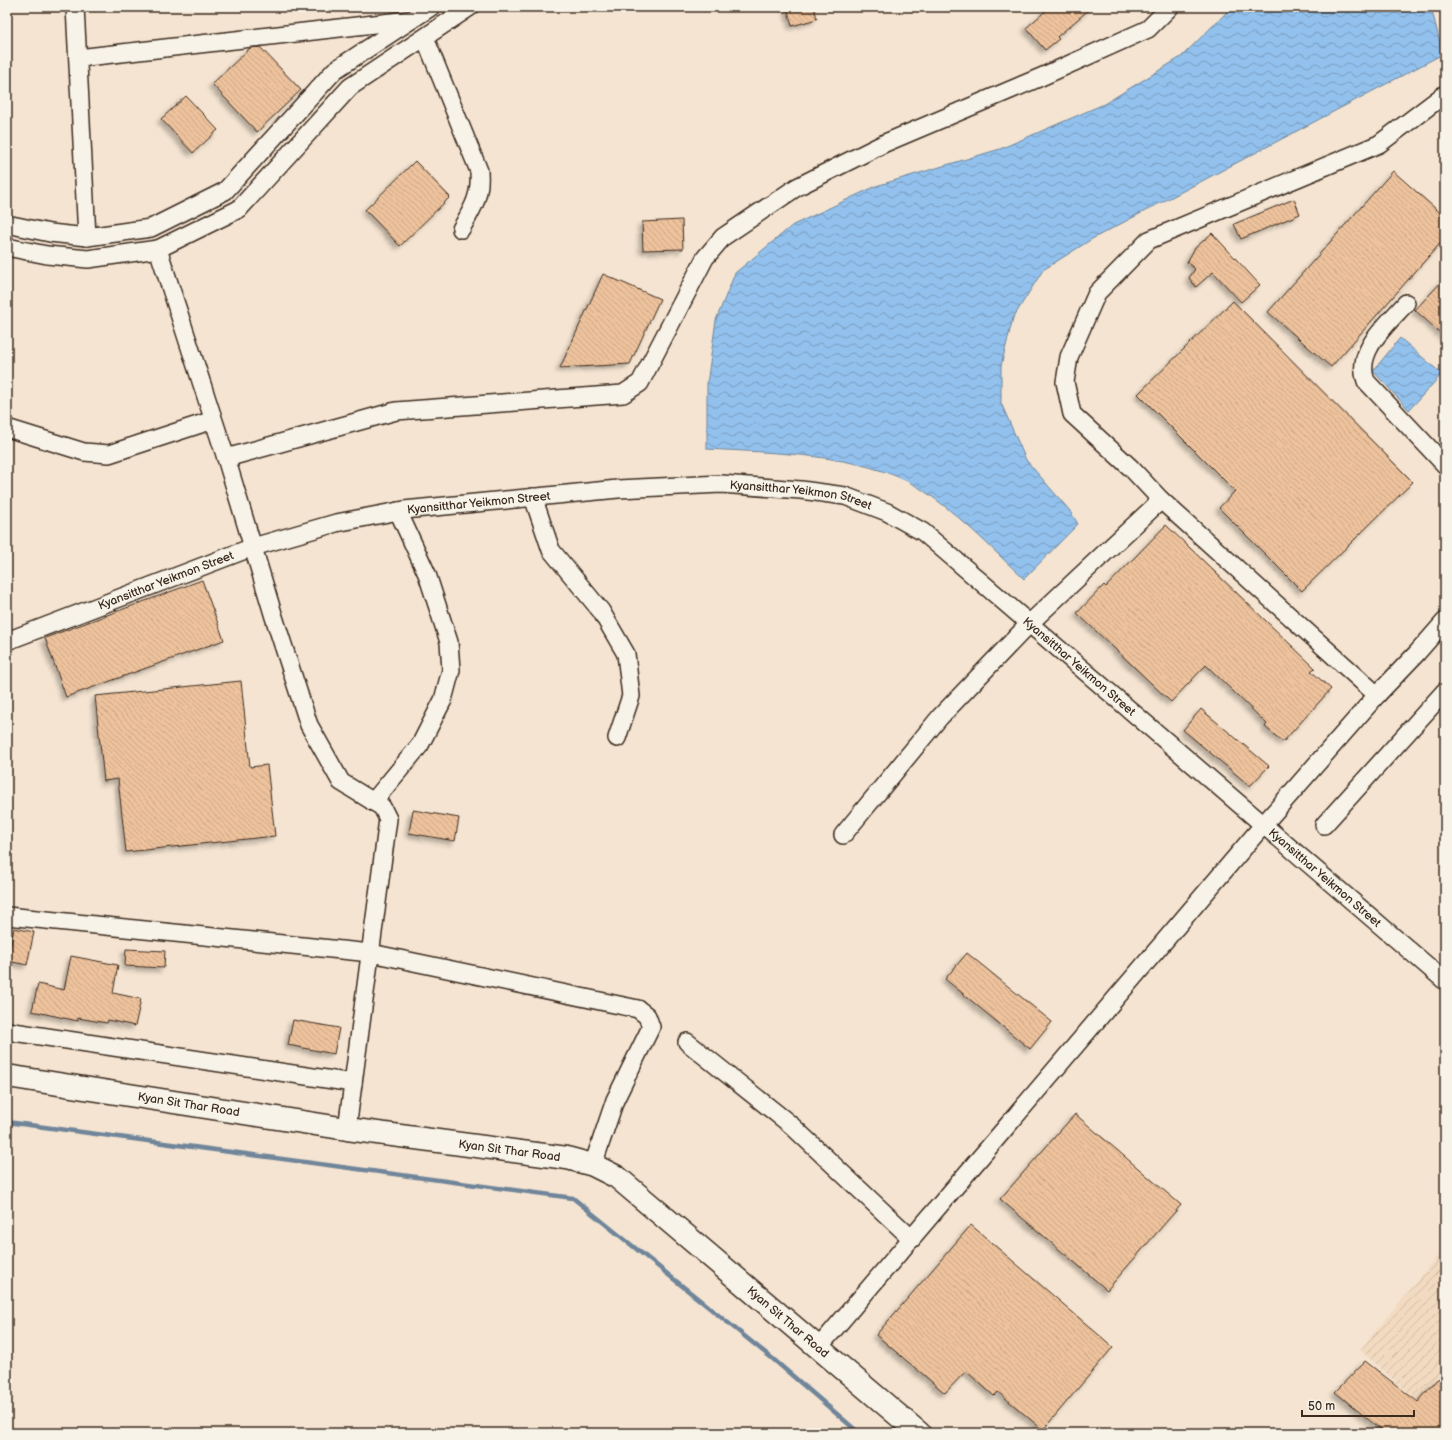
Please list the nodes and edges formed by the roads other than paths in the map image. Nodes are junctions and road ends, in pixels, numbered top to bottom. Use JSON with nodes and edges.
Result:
{"nodes":[{"id":1,"x":75,"y":7,"type":"edge"},
{"id":2,"x":431,"y":7,"type":"edge"},
{"id":3,"x":470,"y":7,"type":"edge"},
{"id":4,"x":1170,"y":7,"type":"edge"},
{"id":5,"x":413,"y":19,"type":"junction"},
{"id":6,"x":425,"y":38,"type":"junction"},
{"id":7,"x":78,"y":58,"type":"junction"},
{"id":8,"x":1445,"y":94,"type":"edge"},
{"id":9,"x":7,"y":224,"type":"edge"},
{"id":10,"x":461,"y":229,"type":"dead end"},
{"id":11,"x":87,"y":237,"type":"junction"},
{"id":12,"x":7,"y":247,"type":"edge"},
{"id":13,"x":158,"y":249,"type":"junction"},
{"id":14,"x":1406,"y":302,"type":"dead end"},
{"id":15,"x":214,"y":420,"type":"junction"},
{"id":16,"x":7,"y":428,"type":"edge"},
{"id":17,"x":226,"y":458,"type":"junction"},
{"id":18,"x":1445,"y":465,"type":"edge"},
{"id":19,"x":533,"y":497,"type":"junction"},
{"id":20,"x":1161,"y":500,"type":"junction"},
{"id":21,"x":398,"y":511,"type":"junction"},
{"id":22,"x":253,"y":548,"type":"junction"},
{"id":23,"x":1445,"y":621,"type":"edge"},
{"id":24,"x":1030,"y":622,"type":"junction"},
{"id":25,"x":7,"y":641,"type":"edge"},
{"id":26,"x":1445,"y":691,"type":"edge"},
{"id":27,"x":1377,"y":695,"type":"junction"},
{"id":28,"x":617,"y":738,"type":"dead end"},
{"id":29,"x":373,"y":802,"type":"junction"},
{"id":30,"x":1264,"y":824,"type":"junction"},
{"id":31,"x":1324,"y":825,"type":"dead end"},
{"id":32,"x":842,"y":835,"type":"dead end"},
{"id":33,"x":7,"y":916,"type":"edge"},
{"id":34,"x":371,"y":953,"type":"junction"},
{"id":35,"x":1445,"y":981,"type":"edge"},
{"id":36,"x":7,"y":1031,"type":"edge"},
{"id":37,"x":687,"y":1042,"type":"dead end"},
{"id":38,"x":7,"y":1076,"type":"edge"},
{"id":39,"x":353,"y":1083,"type":"junction"},
{"id":40,"x":346,"y":1128,"type":"junction"},
{"id":41,"x":593,"y":1165,"type":"junction"},
{"id":42,"x":912,"y":1239,"type":"junction"},
{"id":43,"x":819,"y":1348,"type":"junction"},
{"id":44,"x":919,"y":1433,"type":"edge"}],
"edges":[{"from":1,"to":7,"type":"street"},
{"from":2,"to":5,"type":"street"},
{"from":3,"to":6,"type":"street"},
{"from":4,"to":17,"type":"street"},
{"from":5,"to":7,"type":"street"},
{"from":5,"to":11,"type":"street"},
{"from":6,"to":10,"type":"street"},
{"from":6,"to":13,"type":"street"},
{"from":7,"to":11,"type":"street"},
{"from":8,"to":20,"type":"street"},
{"from":9,"to":11,"type":"street"},
{"from":12,"to":13,"type":"street"},
{"from":13,"to":15,"type":"street"},
{"from":14,"to":18,"type":"street"},
{"from":15,"to":16,"type":"street"},
{"from":15,"to":17,"type":"street"},
{"from":17,"to":22,"type":"street"},
{"from":19,"to":21,"type":"street","name":"Kyansitthar Yeikmon Street"},
{"from":19,"to":24,"type":"street","name":"Kyansitthar Yeikmon Street"},
{"from":19,"to":28,"type":"street"},
{"from":20,"to":24,"type":"street"},
{"from":20,"to":27,"type":"street"},
{"from":21,"to":22,"type":"street","name":"Kyansitthar Yeikmon Street"},
{"from":21,"to":29,"type":"street"},
{"from":22,"to":25,"type":"street","name":"Kyansitthar Yeikmon Street"},
{"from":22,"to":29,"type":"street"},
{"from":23,"to":27,"type":"street"},
{"from":24,"to":30,"type":"street","name":"Kyansitthar Yeikmon Street"},
{"from":24,"to":32,"type":"street"},
{"from":26,"to":31,"type":"street"},
{"from":27,"to":30,"type":"street"},
{"from":29,"to":34,"type":"street"},
{"from":30,"to":35,"type":"street","name":"Kyansitthar Yeikmon Street"},
{"from":30,"to":42,"type":"street"},
{"from":33,"to":34,"type":"street"},
{"from":34,"to":39,"type":"street"},
{"from":34,"to":41,"type":"street"},
{"from":36,"to":39,"type":"street"},
{"from":37,"to":42,"type":"street"},
{"from":38,"to":40,"type":"main road","name":"Kyan Sit Thar Road"},
{"from":39,"to":40,"type":"street"},
{"from":40,"to":41,"type":"main road","name":"Kyan Sit Thar Road"},
{"from":41,"to":43,"type":"main road","name":"Kyan Sit Thar Road"},
{"from":42,"to":43,"type":"street"},
{"from":43,"to":44,"type":"main road","name":"Kyan Sit Thar Road"}]}
